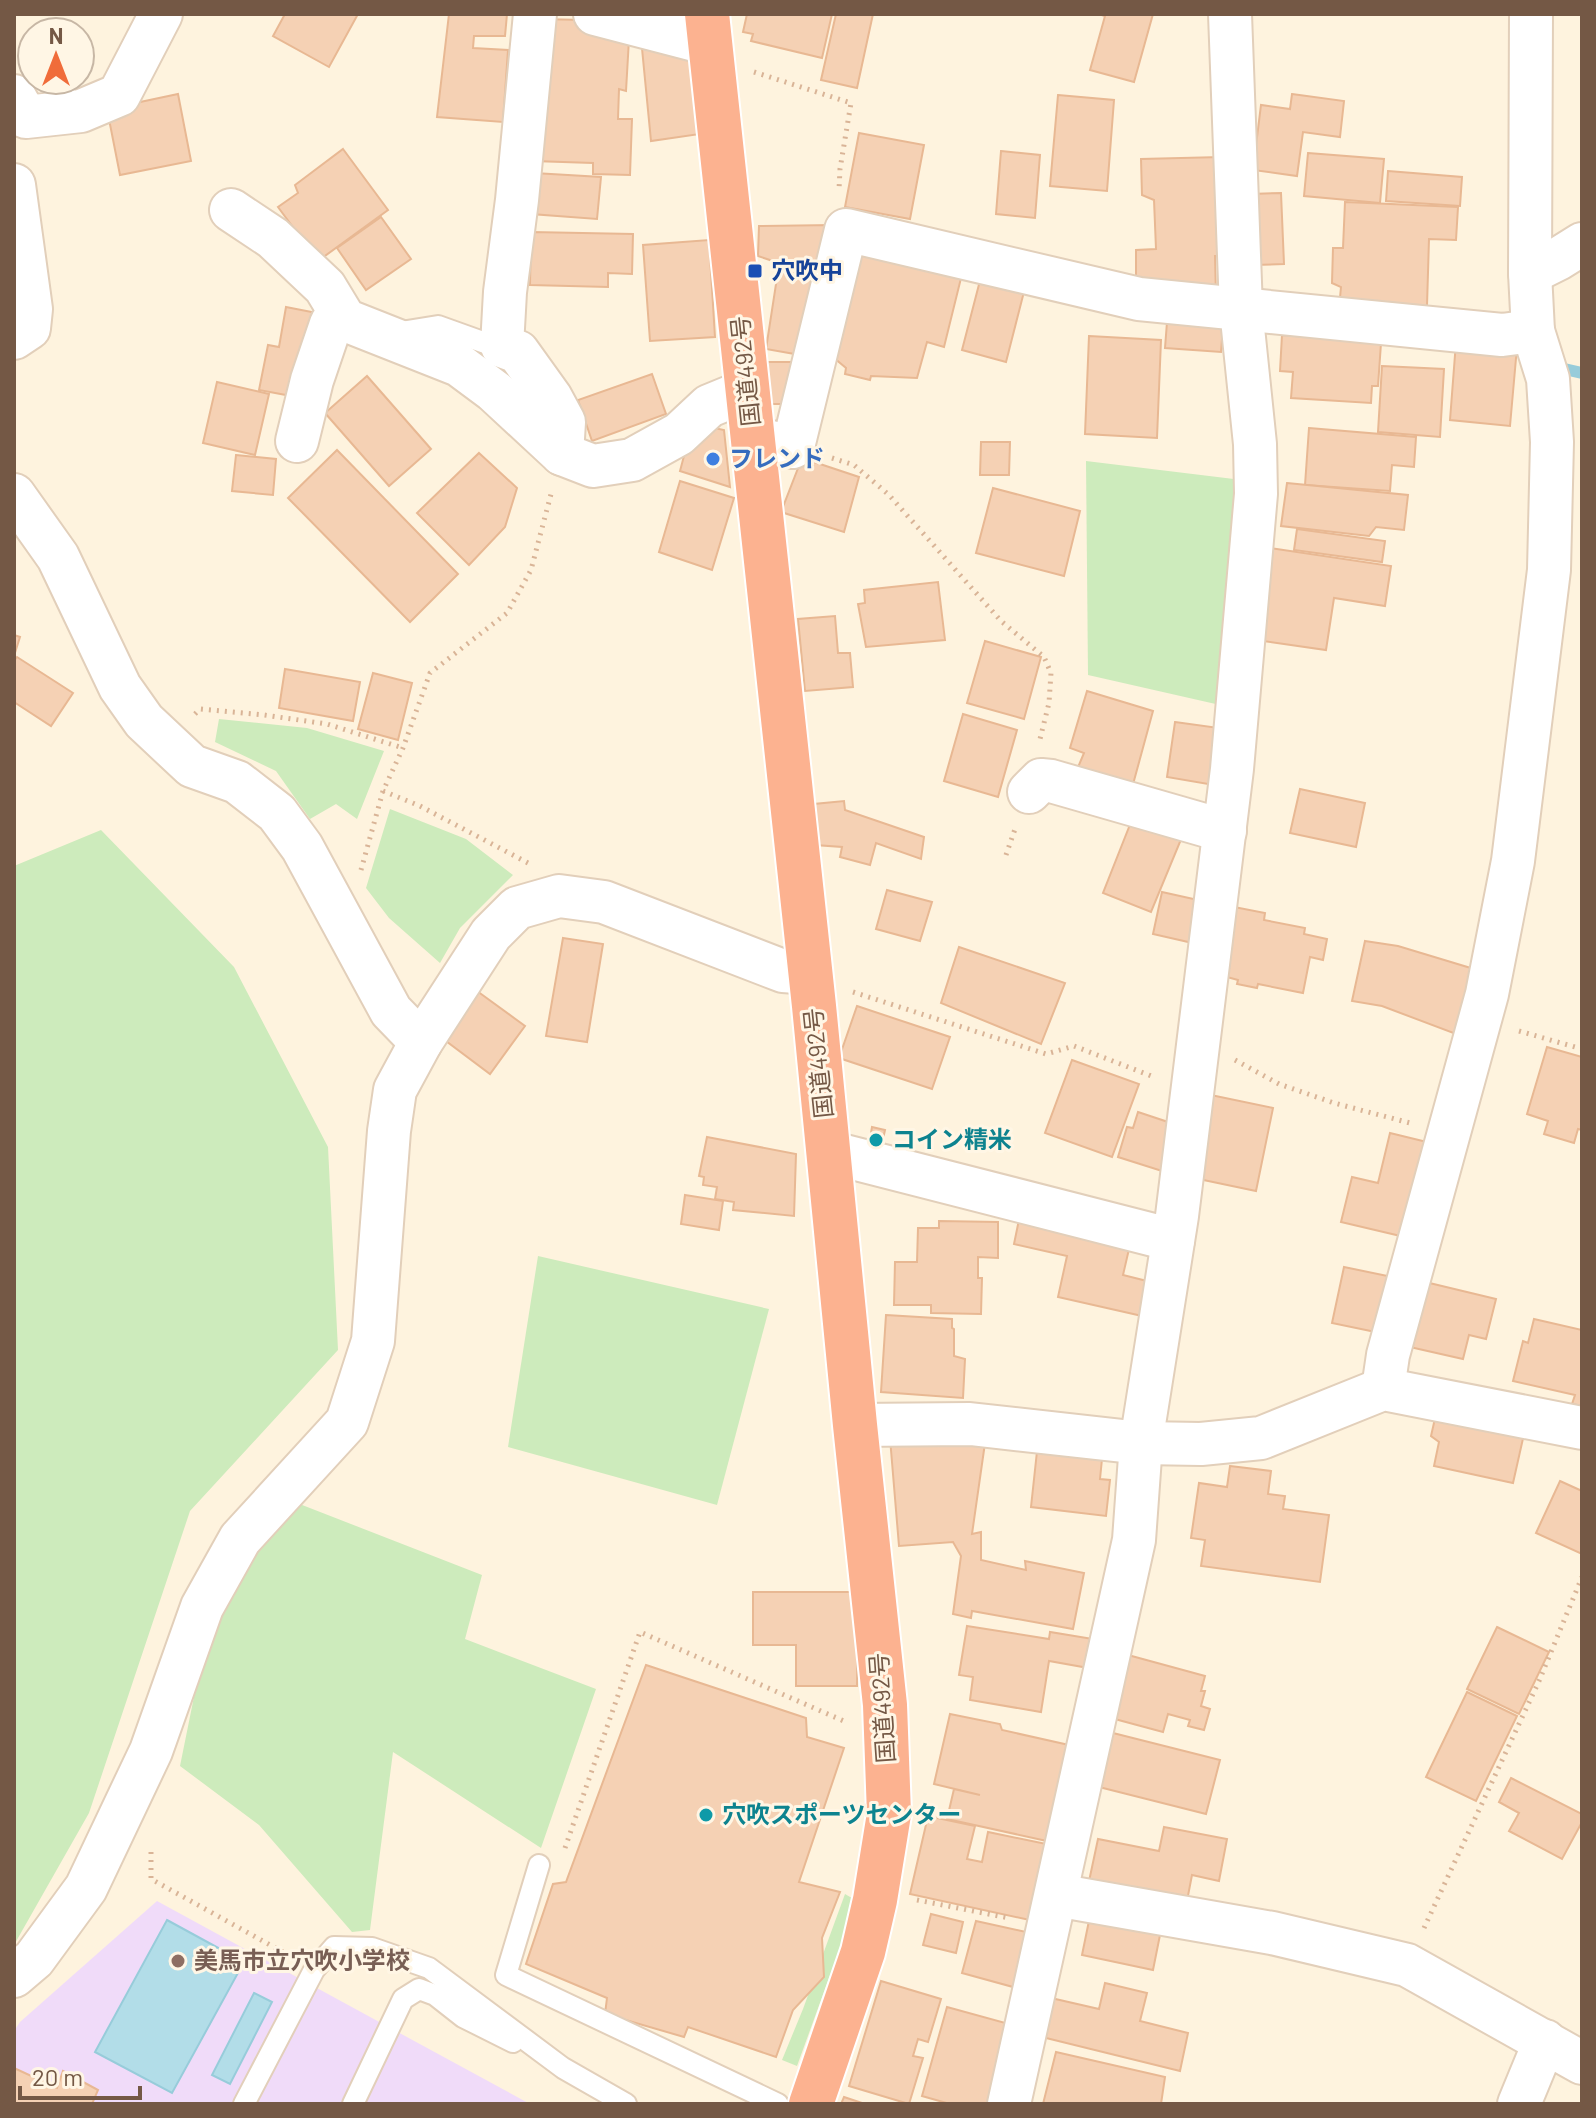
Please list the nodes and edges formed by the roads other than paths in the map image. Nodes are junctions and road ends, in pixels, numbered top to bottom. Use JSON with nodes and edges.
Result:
{"nodes":[{"id":1,"x":161,"y":14,"type":"edge"},
{"id":2,"x":535,"y":14,"type":"edge"},
{"id":3,"x":595,"y":14,"type":"edge"},
{"id":4,"x":1230,"y":14,"type":"edge"},
{"id":5,"x":1531,"y":14,"type":"edge"},
{"id":6,"x":709,"y":39,"type":"edge"},
{"id":7,"x":18,"y":114,"type":"edge"},
{"id":8,"x":14,"y":185,"type":"edge"},
{"id":9,"x":231,"y":210,"type":"dead end"},
{"id":10,"x":1582,"y":244,"type":"edge"},
{"id":11,"x":1530,"y":273,"type":"junction"},
{"id":12,"x":1241,"y":309,"type":"junction"},
{"id":13,"x":345,"y":320,"type":"junction"},
{"id":14,"x":1533,"y":331,"type":"junction"},
{"id":15,"x":19,"y":342,"type":"edge"},
{"id":16,"x":401,"y":343,"type":"junction"},
{"id":17,"x":502,"y":346,"type":"junction"},
{"id":18,"x":748,"y":390,"type":"junction"},
{"id":19,"x":297,"y":441,"type":"dead end"},
{"id":20,"x":773,"y":442,"type":"junction"},
{"id":21,"x":562,"y":454,"type":"junction"},
{"id":22,"x":14,"y":495,"type":"edge"},
{"id":23,"x":1029,"y":792,"type":"dead end"},
{"id":24,"x":1225,"y":831,"type":"junction"},
{"id":25,"x":826,"y":981,"type":"junction"},
{"id":26,"x":421,"y":1042,"type":"junction"},
{"id":27,"x":829,"y":1152,"type":"junction"},
{"id":28,"x":1173,"y":1240,"type":"junction"},
{"id":29,"x":1383,"y":1389,"type":"junction"},
{"id":30,"x":855,"y":1425,"type":"junction"},
{"id":31,"x":1582,"y":1428,"type":"edge"},
{"id":32,"x":1141,"y":1443,"type":"junction"},
{"id":33,"x":539,"y":1865,"type":"road end"},
{"id":34,"x":1052,"y":1911,"type":"junction"},
{"id":35,"x":14,"y":1976,"type":"edge"},
{"id":36,"x":1545,"y":2041,"type":"junction"},
{"id":37,"x":1582,"y":2063,"type":"edge"},
{"id":38,"x":563,"y":2068,"type":"junction"},
{"id":39,"x":244,"y":2104,"type":"edge"},
{"id":40,"x":353,"y":2104,"type":"edge"},
{"id":41,"x":626,"y":2104,"type":"edge"},
{"id":42,"x":778,"y":2104,"type":"edge"},
{"id":43,"x":811,"y":2104,"type":"edge"},
{"id":44,"x":1009,"y":2104,"type":"edge"},
{"id":45,"x":1519,"y":2104,"type":"edge"}],
"edges":[{"from":1,"to":7,"type":"street"},
{"from":2,"to":17,"type":"street"},
{"from":3,"to":6,"type":"street"},
{"from":4,"to":12,"type":"street"},
{"from":5,"to":11,"type":"street"},
{"from":6,"to":18,"type":"highway","name":"国道492号"},
{"from":8,"to":15,"type":"street"},
{"from":9,"to":13,"type":"street"},
{"from":10,"to":11,"type":"street"},
{"from":11,"to":14,"type":"street"},
{"from":12,"to":14,"type":"street"},
{"from":12,"to":20,"type":"street"},
{"from":12,"to":24,"type":"street"},
{"from":13,"to":16,"type":"street"},
{"from":13,"to":19,"type":"street"},
{"from":14,"to":29,"type":"street"},
{"from":16,"to":17,"type":"lane"},
{"from":16,"to":21,"type":"street"},
{"from":17,"to":21,"type":"street"},
{"from":18,"to":20,"type":"highway","name":"国道492号"},
{"from":18,"to":21,"type":"street"},
{"from":20,"to":25,"type":"highway","name":"国道492号"},
{"from":22,"to":26,"type":"street"},
{"from":23,"to":24,"type":"street"},
{"from":24,"to":28,"type":"street"},
{"from":25,"to":26,"type":"street"},
{"from":25,"to":27,"type":"highway","name":"国道492号"},
{"from":26,"to":35,"type":"street"},
{"from":27,"to":28,"type":"street"},
{"from":27,"to":30,"type":"highway","name":"国道492号"},
{"from":28,"to":32,"type":"street"},
{"from":29,"to":31,"type":"street"},
{"from":29,"to":32,"type":"street"},
{"from":30,"to":32,"type":"street"},
{"from":30,"to":43,"type":"highway","name":"国道492号"},
{"from":32,"to":34,"type":"street"},
{"from":33,"to":42,"type":"lane"},
{"from":34,"to":36,"type":"street"},
{"from":34,"to":44,"type":"street"},
{"from":36,"to":37,"type":"street"},
{"from":36,"to":45,"type":"street"},
{"from":38,"to":39,"type":"lane"},
{"from":38,"to":40,"type":"lane"},
{"from":38,"to":41,"type":"lane"}]}
